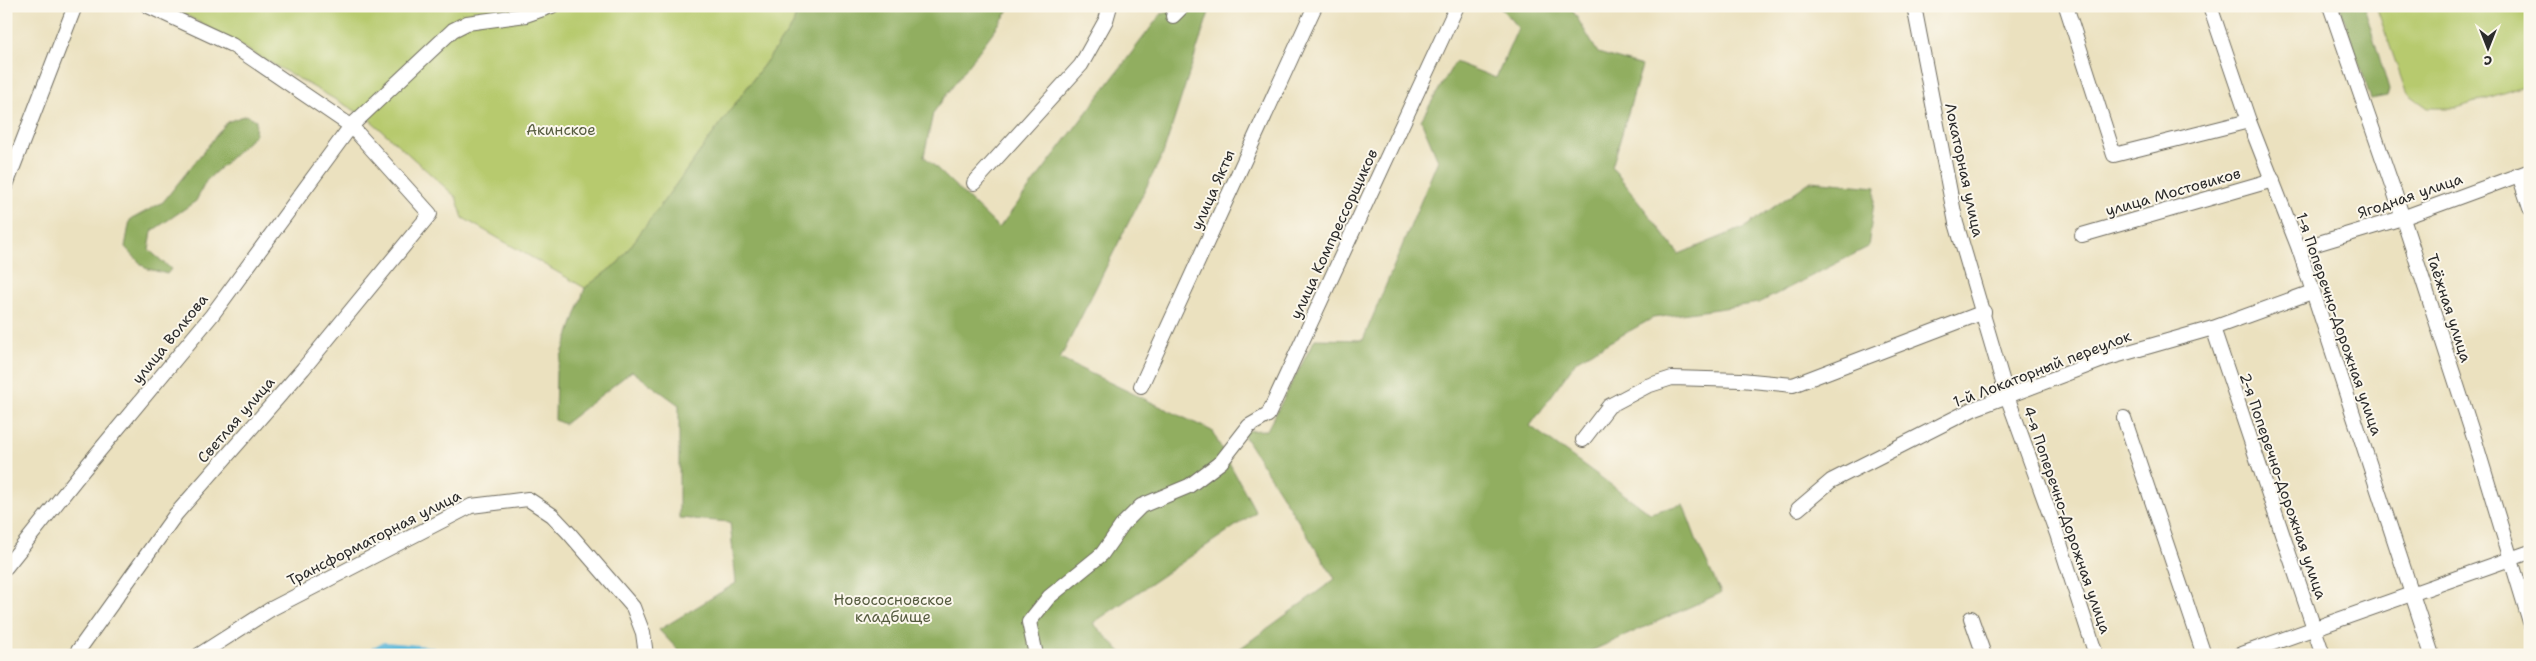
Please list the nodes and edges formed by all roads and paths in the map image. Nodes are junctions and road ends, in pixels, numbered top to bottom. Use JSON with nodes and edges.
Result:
{"nodes":[{"id":1,"x":75,"y":6,"type":"edge"},
{"id":2,"x":148,"y":6,"type":"edge"},
{"id":3,"x":552,"y":6,"type":"edge"},
{"id":4,"x":1110,"y":6,"type":"edge"},
{"id":5,"x":1315,"y":6,"type":"edge"},
{"id":6,"x":1457,"y":6,"type":"edge"},
{"id":7,"x":1914,"y":6,"type":"edge"},
{"id":8,"x":2066,"y":6,"type":"edge"},
{"id":9,"x":2210,"y":6,"type":"edge"},
{"id":10,"x":2330,"y":6,"type":"edge"},
{"id":11,"x":2249,"y":121,"type":"junction"},
{"id":12,"x":351,"y":126,"type":"junction"},
{"id":13,"x":2524,"y":173,"type":"edge"},
{"id":14,"x":2273,"y":180,"type":"junction"},
{"id":15,"x":974,"y":183,"type":"dead end"},
{"id":16,"x":6,"y":185,"type":"edge"},
{"id":17,"x":2530,"y":208,"type":"edge"},
{"id":18,"x":2402,"y":218,"type":"junction"},
{"id":19,"x":2082,"y":235,"type":"dead end"},
{"id":20,"x":2299,"y":249,"type":"junction"},
{"id":21,"x":2312,"y":292,"type":"junction"},
{"id":22,"x":1984,"y":312,"type":"junction"},
{"id":23,"x":2213,"y":328,"type":"junction"},
{"id":24,"x":1141,"y":386,"type":"dead end"},
{"id":25,"x":2007,"y":396,"type":"junction"},
{"id":26,"x":2124,"y":418,"type":"dead end"},
{"id":27,"x":1584,"y":440,"type":"dead end"},
{"id":28,"x":1798,"y":509,"type":"dead end"},
{"id":29,"x":2530,"y":552,"type":"edge"},
{"id":30,"x":2509,"y":559,"type":"junction"},
{"id":31,"x":6,"y":568,"type":"edge"},
{"id":32,"x":2412,"y":594,"type":"junction"},
{"id":33,"x":1971,"y":618,"type":"dead end"},
{"id":34,"x":2530,"y":622,"type":"edge"},
{"id":35,"x":2315,"y":628,"type":"junction"},
{"id":36,"x":75,"y":655,"type":"edge"},
{"id":37,"x":199,"y":655,"type":"edge"},
{"id":38,"x":646,"y":655,"type":"edge"},
{"id":39,"x":1036,"y":655,"type":"edge"},
{"id":40,"x":1984,"y":655,"type":"edge"},
{"id":41,"x":2096,"y":655,"type":"edge"},
{"id":42,"x":2204,"y":655,"type":"edge"},
{"id":43,"x":2239,"y":655,"type":"edge"},
{"id":44,"x":2323,"y":655,"type":"edge"},
{"id":45,"x":2432,"y":655,"type":"edge"}],
"edges":[{"from":1,"to":16,"type":"street"},
{"from":2,"to":12,"type":"street"},
{"from":3,"to":12,"type":"street","name":"улица Волкова"},
{"from":4,"to":15,"type":"street"},
{"from":5,"to":24,"type":"street","name":"улица Якты"},
{"from":6,"to":39,"type":"street","name":"улица Компрессорщиков"},
{"from":7,"to":22,"type":"street","name":"Локаторная улица"},
{"from":8,"to":11,"type":"street"},
{"from":9,"to":11,"type":"street","name":"1-я Поперечно-Дорожная улица"},
{"from":10,"to":18,"type":"street","name":"Таёжная улица"},
{"from":11,"to":14,"type":"street","name":"1-я Поперечно-Дорожная улица"},
{"from":12,"to":31,"type":"street","name":"улица Волкова"},
{"from":12,"to":36,"type":"street","name":"Светлая улица"},
{"from":13,"to":17,"type":"street"},
{"from":13,"to":18,"type":"street","name":"Ягодная улица"},
{"from":14,"to":19,"type":"street","name":"улица Мостовиков"},
{"from":14,"to":20,"type":"street","name":"1-я Поперечно-Дорожная улица"},
{"from":18,"to":20,"type":"street","name":"Ягодная улица"},
{"from":18,"to":30,"type":"street","name":"Таёжная улица"},
{"from":20,"to":21,"type":"street","name":"1-я Поперечно-Дорожная улица"},
{"from":21,"to":23,"type":"street","name":"1-й Локаторный переулок"},
{"from":21,"to":32,"type":"street","name":"1-я Поперечно-Дорожная улица"},
{"from":22,"to":25,"type":"street","name":"Локаторная улица"},
{"from":22,"to":27,"type":"street"},
{"from":23,"to":25,"type":"street","name":"1-й Локаторный переулок"},
{"from":23,"to":35,"type":"street","name":"2-я Поперечно-Дорожная улица"},
{"from":25,"to":28,"type":"street","name":"1-й Локаторный переулок"},
{"from":25,"to":41,"type":"street","name":"4-я Поперечно-Дорожная улица"},
{"from":26,"to":42,"type":"street"},
{"from":29,"to":30,"type":"street"},
{"from":30,"to":32,"type":"street"},
{"from":30,"to":34,"type":"street","name":"Таёжная улица"},
{"from":32,"to":35,"type":"street"},
{"from":32,"to":45,"type":"street","name":"1-я Поперечно-Дорожная улица"},
{"from":33,"to":40,"type":"street"},
{"from":35,"to":43,"type":"street"},
{"from":35,"to":44,"type":"street","name":"2-я Поперечно-Дорожная улица"},
{"from":37,"to":38,"type":"street","name":"Трансформаторная улица"}]}
